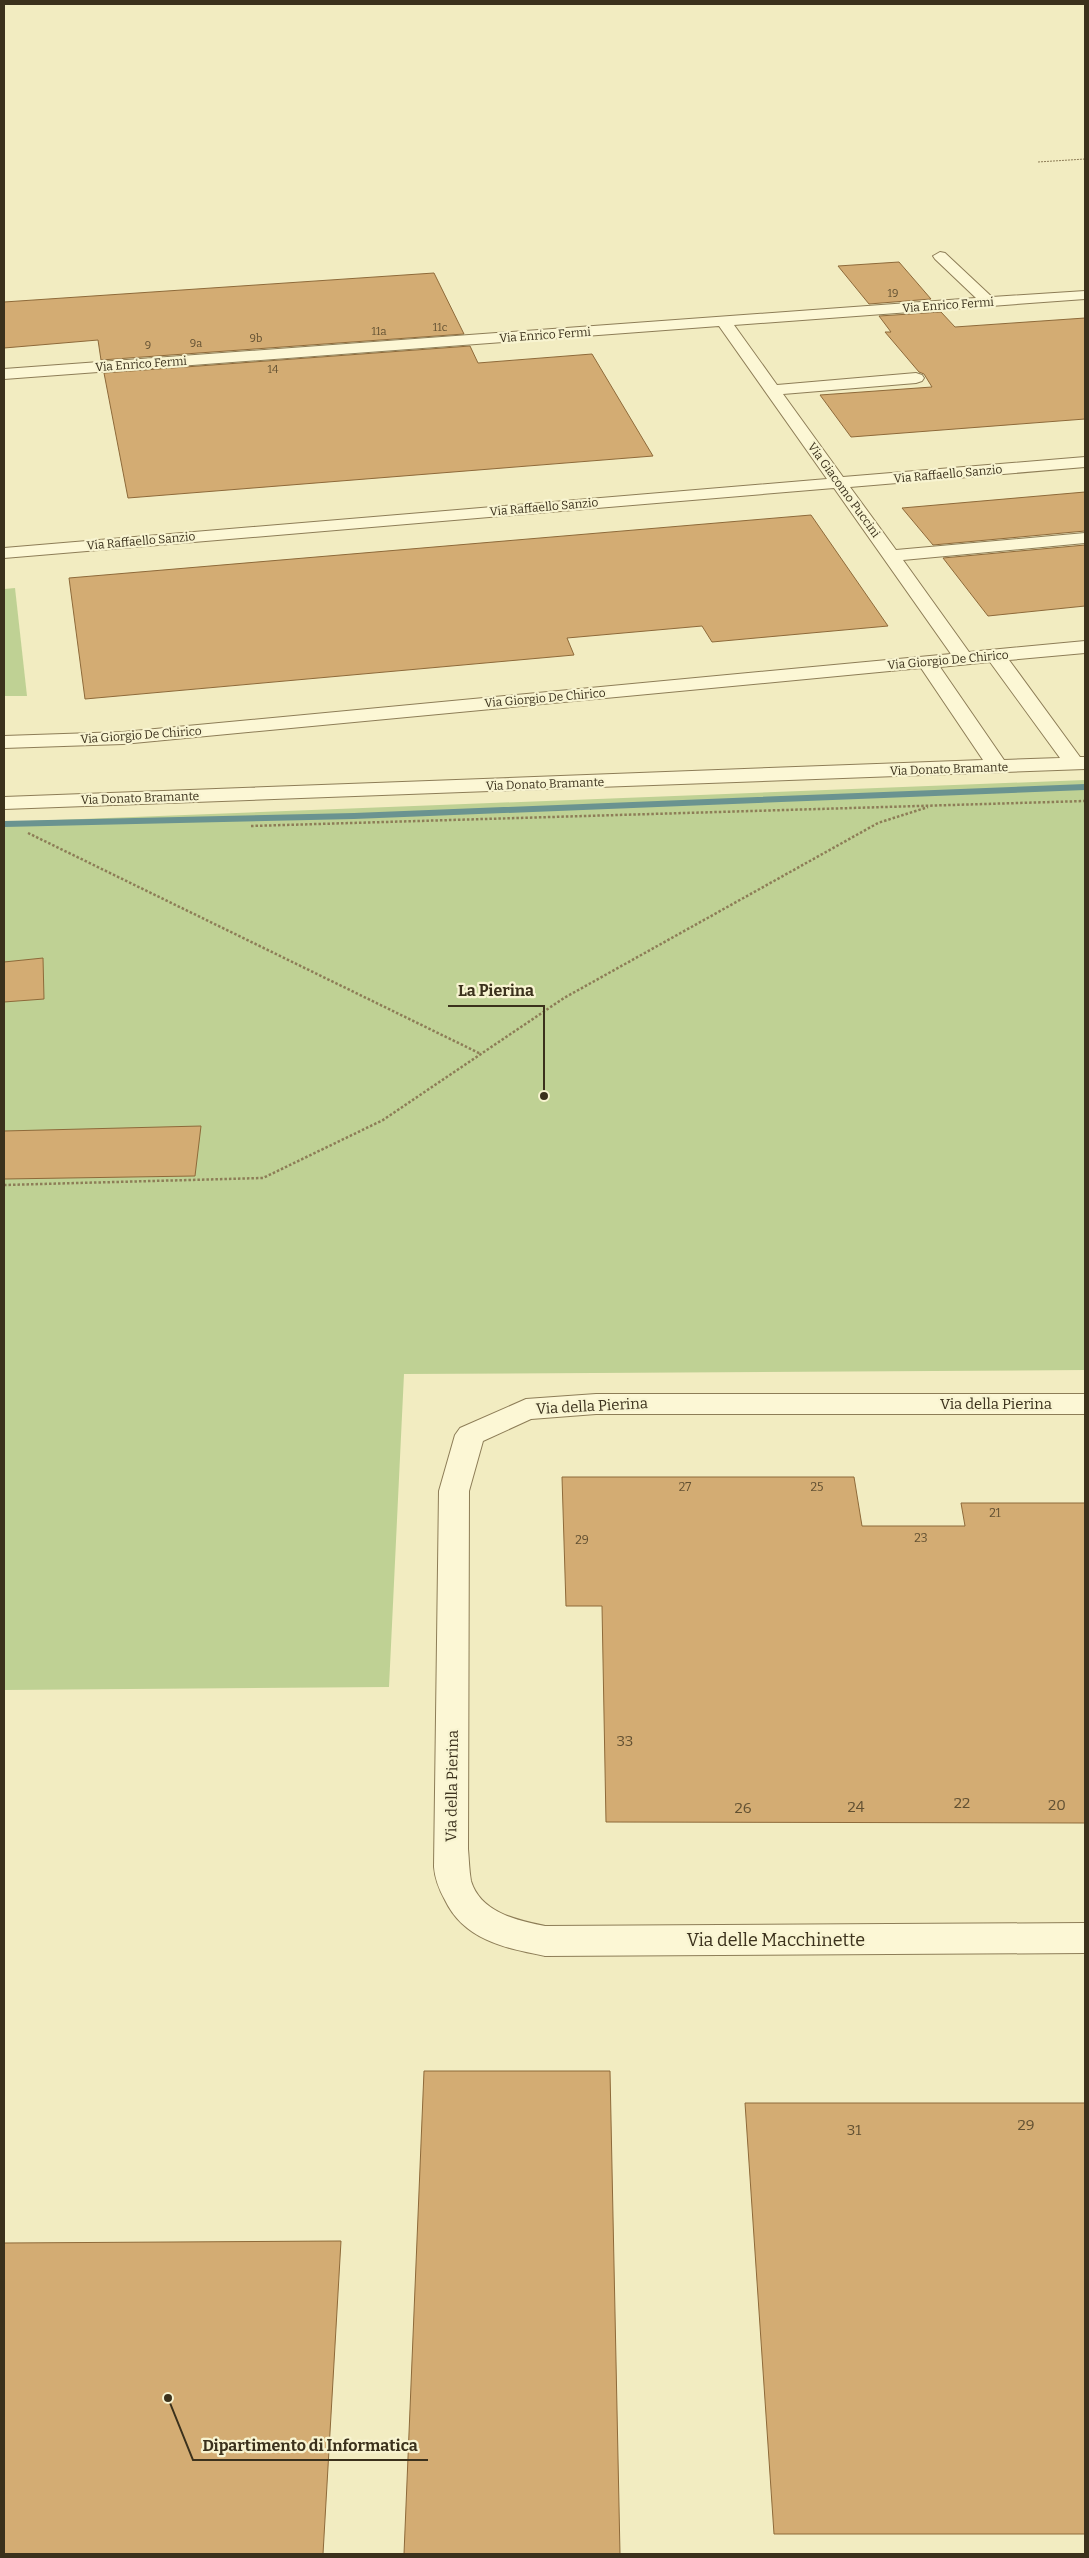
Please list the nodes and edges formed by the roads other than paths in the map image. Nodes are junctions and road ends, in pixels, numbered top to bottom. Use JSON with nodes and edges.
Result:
{"nodes":[{"id":1,"x":940,"y":256,"type":"dead end"},
{"id":2,"x":1085,"y":295,"type":"edge"},
{"id":3,"x":988,"y":302,"type":"junction"},
{"id":4,"x":724,"y":322,"type":"junction"},
{"id":5,"x":4,"y":374,"type":"edge"},
{"id":6,"x":916,"y":378,"type":"dead end"},
{"id":7,"x":773,"y":390,"type":"junction"},
{"id":8,"x":1085,"y":462,"type":"edge"},
{"id":9,"x":839,"y":483,"type":"junction"},
{"id":10,"x":1085,"y":538,"type":"edge"},
{"id":11,"x":4,"y":553,"type":"edge"},
{"id":12,"x":891,"y":556,"type":"junction"},
{"id":13,"x":1085,"y":647,"type":"edge"},
{"id":14,"x":995,"y":656,"type":"junction"},
{"id":15,"x":964,"y":659,"type":"junction"},
{"id":16,"x":927,"y":662,"type":"junction"},
{"id":17,"x":4,"y":742,"type":"edge"},
{"id":18,"x":1080,"y":763,"type":"edge"},
{"id":19,"x":998,"y":767,"type":"junction"},
{"id":20,"x":4,"y":803,"type":"edge"},
{"id":21,"x":1085,"y":1404,"type":"edge"},
{"id":22,"x":472,"y":1915,"type":"joint"},
{"id":23,"x":1085,"y":1938,"type":"edge"}],
"edges":[{"from":1,"to":3,"type":"street"},
{"from":2,"to":3,"type":"street","name":"Via Enrico Fermi"},
{"from":3,"to":4,"type":"street","name":"Via Enrico Fermi"},
{"from":4,"to":5,"type":"street","name":"Via Enrico Fermi"},
{"from":4,"to":7,"type":"street","name":"Via Giacomo Puccini"},
{"from":6,"to":7,"type":"street"},
{"from":7,"to":9,"type":"street","name":"Via Giacomo Puccini"},
{"from":8,"to":9,"type":"street","name":"Via Raffaello Sanzio"},
{"from":9,"to":11,"type":"street","name":"Via Raffaello Sanzio"},
{"from":9,"to":12,"type":"street","name":"Via Giacomo Puccini"},
{"from":10,"to":12,"type":"street"},
{"from":12,"to":15,"type":"street","name":"Via Giacomo Puccini"},
{"from":13,"to":14,"type":"street","name":"Via Giorgio De Chirico"},
{"from":14,"to":15,"type":"street","name":"Via Giorgio De Chirico"},
{"from":14,"to":18,"type":"street"},
{"from":15,"to":16,"type":"street","name":"Via Giorgio De Chirico"},
{"from":16,"to":17,"type":"street","name":"Via Giorgio De Chirico"},
{"from":16,"to":19,"type":"street"},
{"from":18,"to":19,"type":"street","name":"Via Donato Bramante"},
{"from":19,"to":20,"type":"street","name":"Via Donato Bramante"},
{"from":21,"to":22,"type":"street","name":"Via della Pierina"},
{"from":22,"to":23,"type":"street","name":"Via delle Macchinette"}]}
